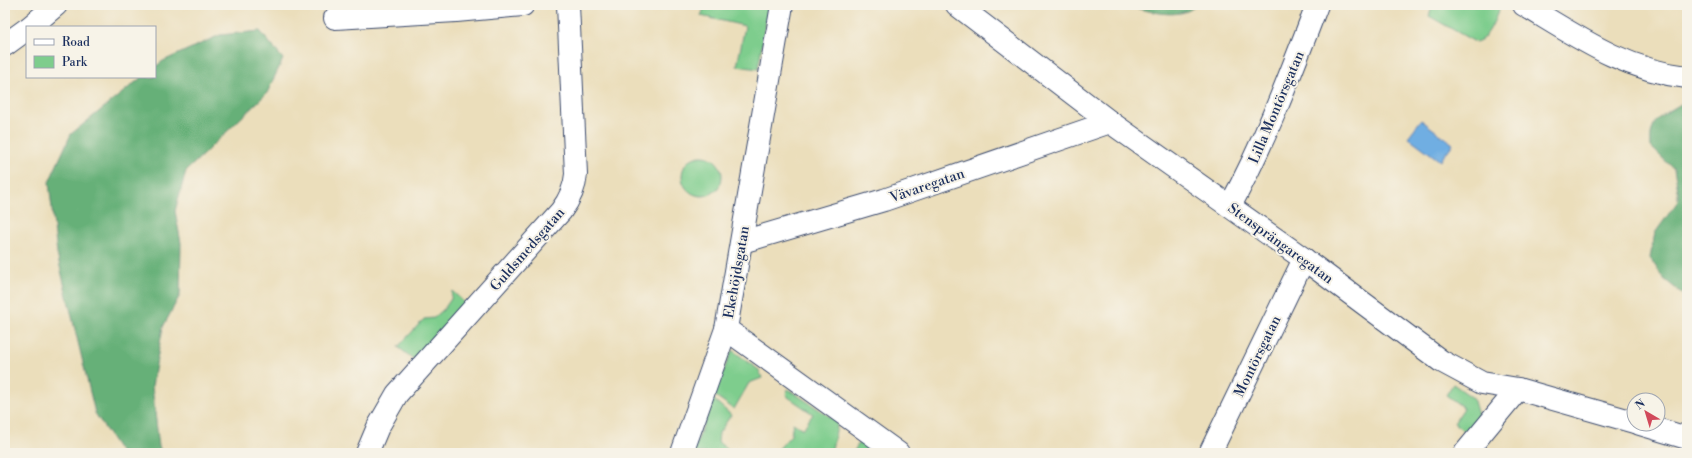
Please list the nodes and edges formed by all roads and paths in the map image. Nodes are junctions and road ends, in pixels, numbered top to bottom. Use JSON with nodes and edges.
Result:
{"nodes":[{"id":1,"x":56,"y":5,"type":"edge"},
{"id":2,"x":523,"y":5,"type":"edge"},
{"id":3,"x":568,"y":5,"type":"edge"},
{"id":4,"x":782,"y":5,"type":"edge"},
{"id":5,"x":957,"y":5,"type":"edge"},
{"id":6,"x":1318,"y":5,"type":"edge"},
{"id":7,"x":1524,"y":5,"type":"edge"},
{"id":8,"x":335,"y":18,"type":"dead end"},
{"id":9,"x":31,"y":26,"type":"edge"},
{"id":10,"x":26,"y":30,"type":"edge"},
{"id":11,"x":5,"y":45,"type":"edge"},
{"id":12,"x":1687,"y":77,"type":"edge"},
{"id":13,"x":1110,"y":122,"type":"junction"},
{"id":14,"x":1230,"y":206,"type":"junction"},
{"id":15,"x":742,"y":242,"type":"junction"},
{"id":16,"x":1304,"y":259,"type":"junction"},
{"id":17,"x":726,"y":329,"type":"junction"},
{"id":18,"x":1518,"y":389,"type":"junction"},
{"id":19,"x":1626,"y":420,"type":"edge"},
{"id":20,"x":1666,"y":432,"type":"edge"},
{"id":21,"x":1687,"y":438,"type":"edge"},
{"id":22,"x":367,"y":453,"type":"edge"},
{"id":23,"x":682,"y":453,"type":"edge"},
{"id":24,"x":898,"y":453,"type":"edge"},
{"id":25,"x":1210,"y":453,"type":"edge"},
{"id":26,"x":1465,"y":453,"type":"edge"}],
"edges":[{"from":1,"to":9,"type":"street"},
{"from":2,"to":8,"type":"street"},
{"from":3,"to":22,"type":"street","name":"Guldsmedsgatan"},
{"from":4,"to":15,"type":"street","name":"Ekehöjdsgatan"},
{"from":5,"to":13,"type":"street","name":"Stensprängaregatan"},
{"from":6,"to":14,"type":"street","name":"Lilla Montörsgatan"},
{"from":7,"to":12,"type":"street"},
{"from":10,"to":11,"type":"street"},
{"from":13,"to":14,"type":"street","name":"Stensprängaregatan"},
{"from":13,"to":15,"type":"street","name":"Vävaregatan"},
{"from":14,"to":16,"type":"street","name":"Stensprängaregatan"},
{"from":15,"to":17,"type":"street","name":"Ekehöjdsgatan"},
{"from":16,"to":18,"type":"street","name":"Stensprängaregatan"},
{"from":16,"to":25,"type":"street","name":"Montörsgatan"},
{"from":17,"to":23,"type":"street"},
{"from":17,"to":24,"type":"street","name":"Ekehöjdsgatan"},
{"from":18,"to":19,"type":"street","name":"Stensprängaregatan"},
{"from":18,"to":26,"type":"street"},
{"from":20,"to":21,"type":"street"}]}
